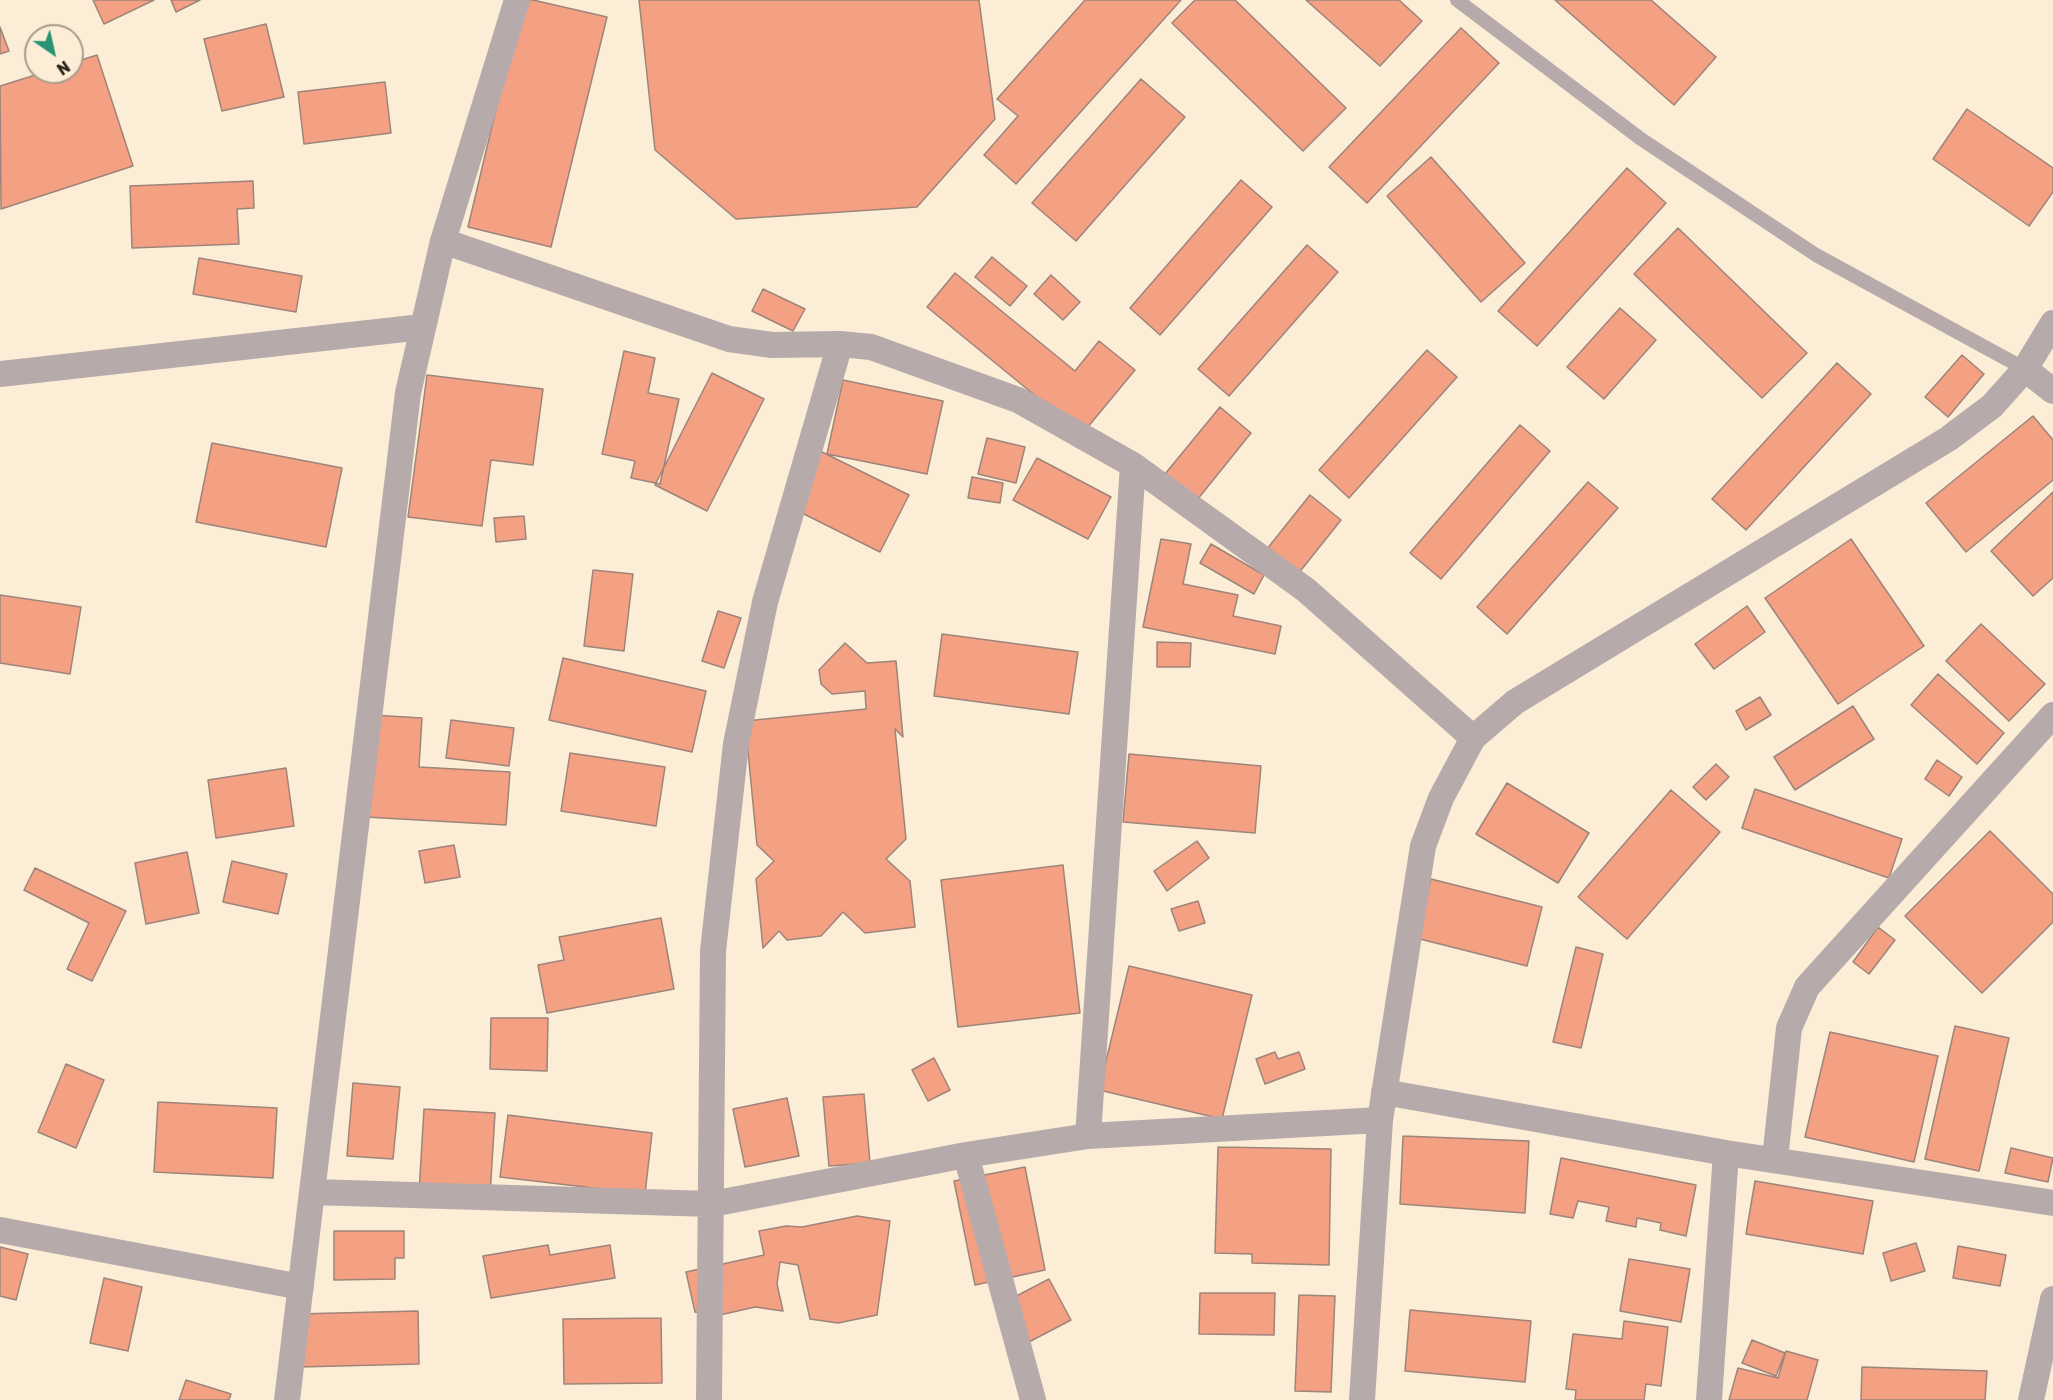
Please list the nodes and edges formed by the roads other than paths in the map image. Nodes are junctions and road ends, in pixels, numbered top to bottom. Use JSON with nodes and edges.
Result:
{"nodes":[{"id":1,"x":517,"y":0,"type":"edge"},
{"id":2,"x":1457,"y":0,"type":"edge"},
{"id":3,"x":443,"y":241,"type":"junction"},
{"id":4,"x":2053,"y":323,"type":"edge"},
{"id":5,"x":422,"y":327,"type":"junction"},
{"id":6,"x":840,"y":344,"type":"junction"},
{"id":7,"x":2025,"y":369,"type":"junction"},
{"id":8,"x":0,"y":374,"type":"edge"},
{"id":9,"x":2053,"y":391,"type":"edge"},
{"id":10,"x":1133,"y":465,"type":"junction"},
{"id":11,"x":2053,"y":715,"type":"edge"},
{"id":12,"x":1473,"y":738,"type":"junction"},
{"id":13,"x":1384,"y":1092,"type":"junction"},
{"id":14,"x":1380,"y":1120,"type":"junction"},
{"id":15,"x":1088,"y":1136,"type":"junction"},
{"id":16,"x":1726,"y":1153,"type":"junction"},
{"id":17,"x":966,"y":1155,"type":"junction"},
{"id":18,"x":1775,"y":1159,"type":"junction"},
{"id":19,"x":312,"y":1192,"type":"junction"},
{"id":20,"x":2053,"y":1203,"type":"edge"},
{"id":21,"x":712,"y":1204,"type":"junction"},
{"id":22,"x":0,"y":1230,"type":"edge"},
{"id":23,"x":301,"y":1287,"type":"junction"},
{"id":24,"x":2053,"y":1299,"type":"edge"},
{"id":25,"x":287,"y":1400,"type":"edge"},
{"id":26,"x":709,"y":1400,"type":"edge"},
{"id":27,"x":1033,"y":1400,"type":"edge"},
{"id":28,"x":1362,"y":1400,"type":"edge"},
{"id":29,"x":1709,"y":1400,"type":"edge"},
{"id":30,"x":2031,"y":1400,"type":"edge"}],
"edges":[{"from":1,"to":3,"type":"street"},
{"from":2,"to":7,"type":"lane"},
{"from":3,"to":5,"type":"street"},
{"from":3,"to":6,"type":"street"},
{"from":4,"to":7,"type":"street"},
{"from":5,"to":8,"type":"street"},
{"from":5,"to":19,"type":"street"},
{"from":6,"to":10,"type":"street"},
{"from":6,"to":21,"type":"street"},
{"from":7,"to":9,"type":"street"},
{"from":7,"to":12,"type":"street"},
{"from":10,"to":12,"type":"street"},
{"from":10,"to":15,"type":"street"},
{"from":11,"to":18,"type":"street"},
{"from":12,"to":13,"type":"street"},
{"from":13,"to":14,"type":"street"},
{"from":13,"to":16,"type":"street"},
{"from":14,"to":15,"type":"street"},
{"from":14,"to":28,"type":"street"},
{"from":15,"to":17,"type":"street"},
{"from":16,"to":18,"type":"street"},
{"from":16,"to":29,"type":"street"},
{"from":17,"to":21,"type":"street"},
{"from":17,"to":27,"type":"street"},
{"from":18,"to":20,"type":"street"},
{"from":19,"to":21,"type":"street"},
{"from":19,"to":23,"type":"street"},
{"from":21,"to":26,"type":"street"},
{"from":22,"to":23,"type":"street"},
{"from":23,"to":25,"type":"street"},
{"from":24,"to":30,"type":"street"}]}
